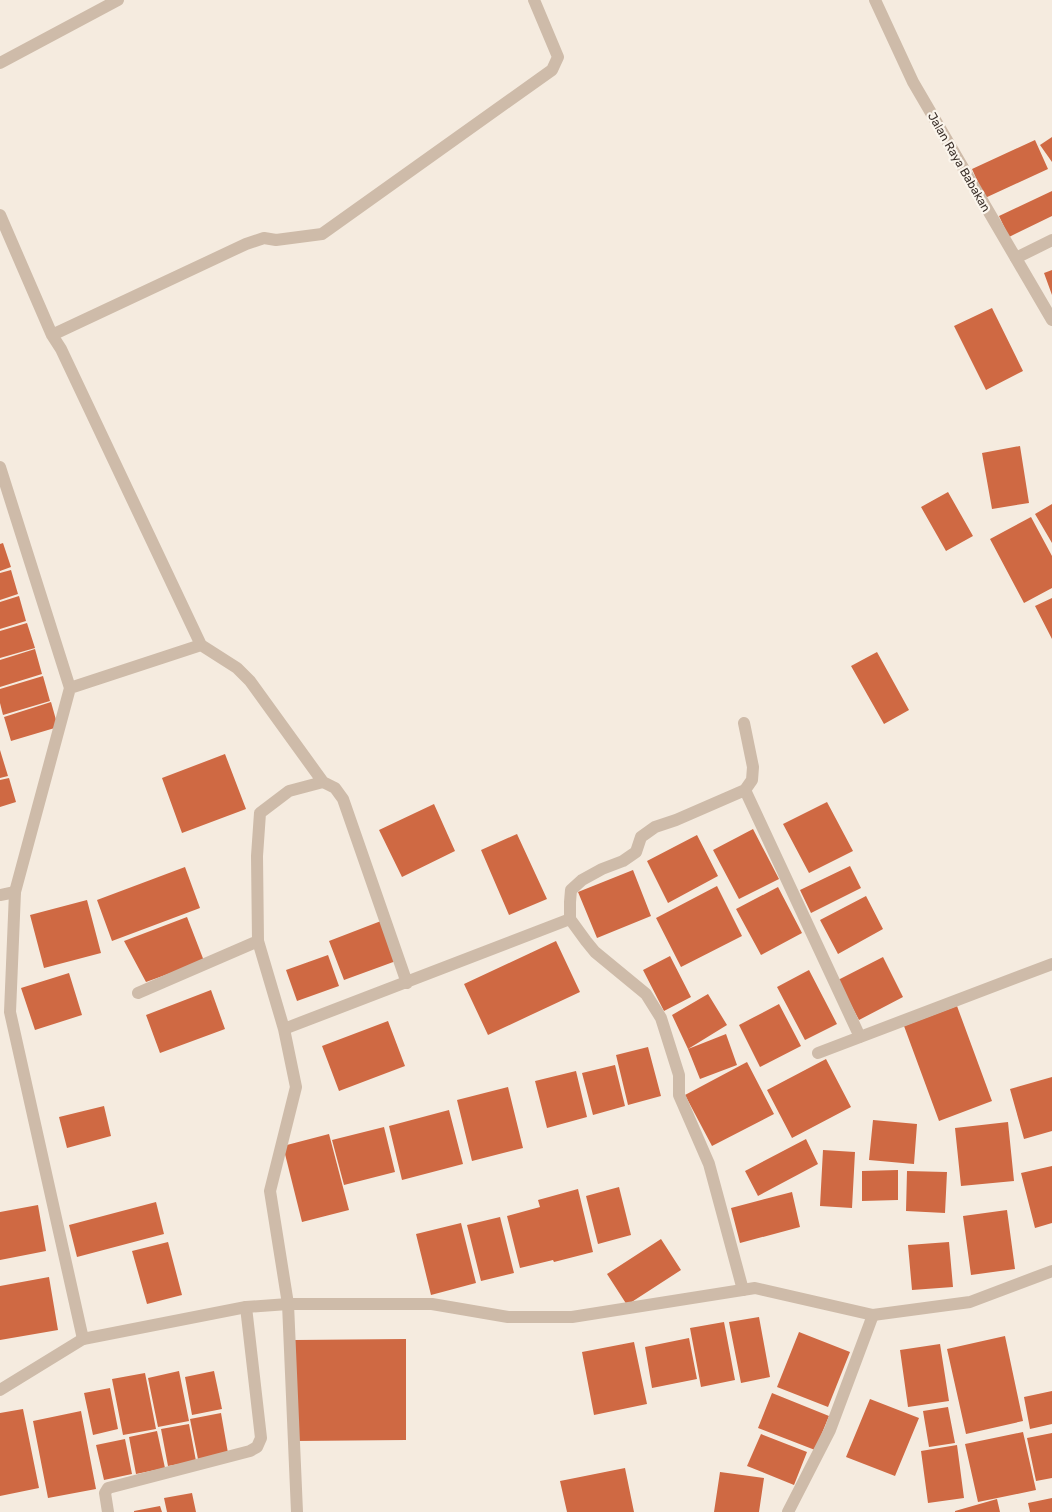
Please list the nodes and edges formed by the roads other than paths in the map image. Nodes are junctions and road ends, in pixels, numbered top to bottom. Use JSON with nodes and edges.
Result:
{"nodes":[{"id":1,"x":118,"y":0,"type":"edge"},
{"id":2,"x":534,"y":0,"type":"edge"},
{"id":3,"x":875,"y":0,"type":"edge"},
{"id":4,"x":0,"y":63,"type":"edge"},
{"id":5,"x":0,"y":215,"type":"edge"},
{"id":6,"x":1052,"y":240,"type":"edge"},
{"id":7,"x":1016,"y":258,"type":"junction"},
{"id":8,"x":1052,"y":320,"type":"edge"},
{"id":9,"x":52,"y":334,"type":"junction"},
{"id":10,"x":0,"y":466,"type":"edge"},
{"id":11,"x":201,"y":645,"type":"junction"},
{"id":12,"x":70,"y":688,"type":"junction"},
{"id":13,"x":744,"y":723,"type":"dead end"},
{"id":14,"x":323,"y":782,"type":"junction"},
{"id":15,"x":745,"y":790,"type":"junction"},
{"id":16,"x":15,"y":892,"type":"junction"},
{"id":17,"x":0,"y":895,"type":"edge"},
{"id":18,"x":570,"y":919,"type":"junction"},
{"id":19,"x":258,"y":942,"type":"junction"},
{"id":20,"x":1052,"y":964,"type":"edge"},
{"id":21,"x":407,"y":983,"type":"junction"},
{"id":22,"x":138,"y":993,"type":"dead end"},
{"id":23,"x":284,"y":1030,"type":"junction"},
{"id":24,"x":860,"y":1037,"type":"junction"},
{"id":25,"x":818,"y":1053,"type":"dead end"},
{"id":26,"x":1052,"y":1271,"type":"edge"},
{"id":27,"x":743,"y":1290,"type":"junction"},
{"id":28,"x":288,"y":1304,"type":"junction"},
{"id":29,"x":246,"y":1307,"type":"junction"},
{"id":30,"x":873,"y":1315,"type":"junction"},
{"id":31,"x":83,"y":1339,"type":"junction"},
{"id":32,"x":0,"y":1390,"type":"edge"},
{"id":33,"x":108,"y":1512,"type":"edge"},
{"id":34,"x":297,"y":1512,"type":"edge"},
{"id":35,"x":788,"y":1512,"type":"edge"}],
"edges":[{"from":1,"to":4,"type":"street"},
{"from":2,"to":9,"type":"street"},
{"from":3,"to":7,"type":"street","name":"Jalan Raya Babakan"},
{"from":5,"to":9,"type":"street"},
{"from":6,"to":7,"type":"street"},
{"from":7,"to":8,"type":"street","name":"Jalan Raya Babakan"},
{"from":9,"to":11,"type":"street"},
{"from":10,"to":12,"type":"street"},
{"from":11,"to":12,"type":"street"},
{"from":11,"to":14,"type":"street"},
{"from":12,"to":16,"type":"street"},
{"from":13,"to":15,"type":"street"},
{"from":14,"to":19,"type":"street"},
{"from":14,"to":21,"type":"street"},
{"from":15,"to":18,"type":"street"},
{"from":15,"to":24,"type":"street"},
{"from":16,"to":17,"type":"street"},
{"from":16,"to":31,"type":"street"},
{"from":18,"to":21,"type":"street"},
{"from":18,"to":27,"type":"street"},
{"from":19,"to":22,"type":"street"},
{"from":19,"to":23,"type":"street"},
{"from":20,"to":24,"type":"street"},
{"from":21,"to":23,"type":"street"},
{"from":23,"to":28,"type":"street"},
{"from":24,"to":25,"type":"street"},
{"from":26,"to":30,"type":"street"},
{"from":27,"to":28,"type":"street"},
{"from":27,"to":30,"type":"street"},
{"from":28,"to":29,"type":"street"},
{"from":28,"to":34,"type":"street"},
{"from":29,"to":31,"type":"street"},
{"from":29,"to":33,"type":"street"},
{"from":30,"to":35,"type":"street"},
{"from":31,"to":32,"type":"street"}]}
